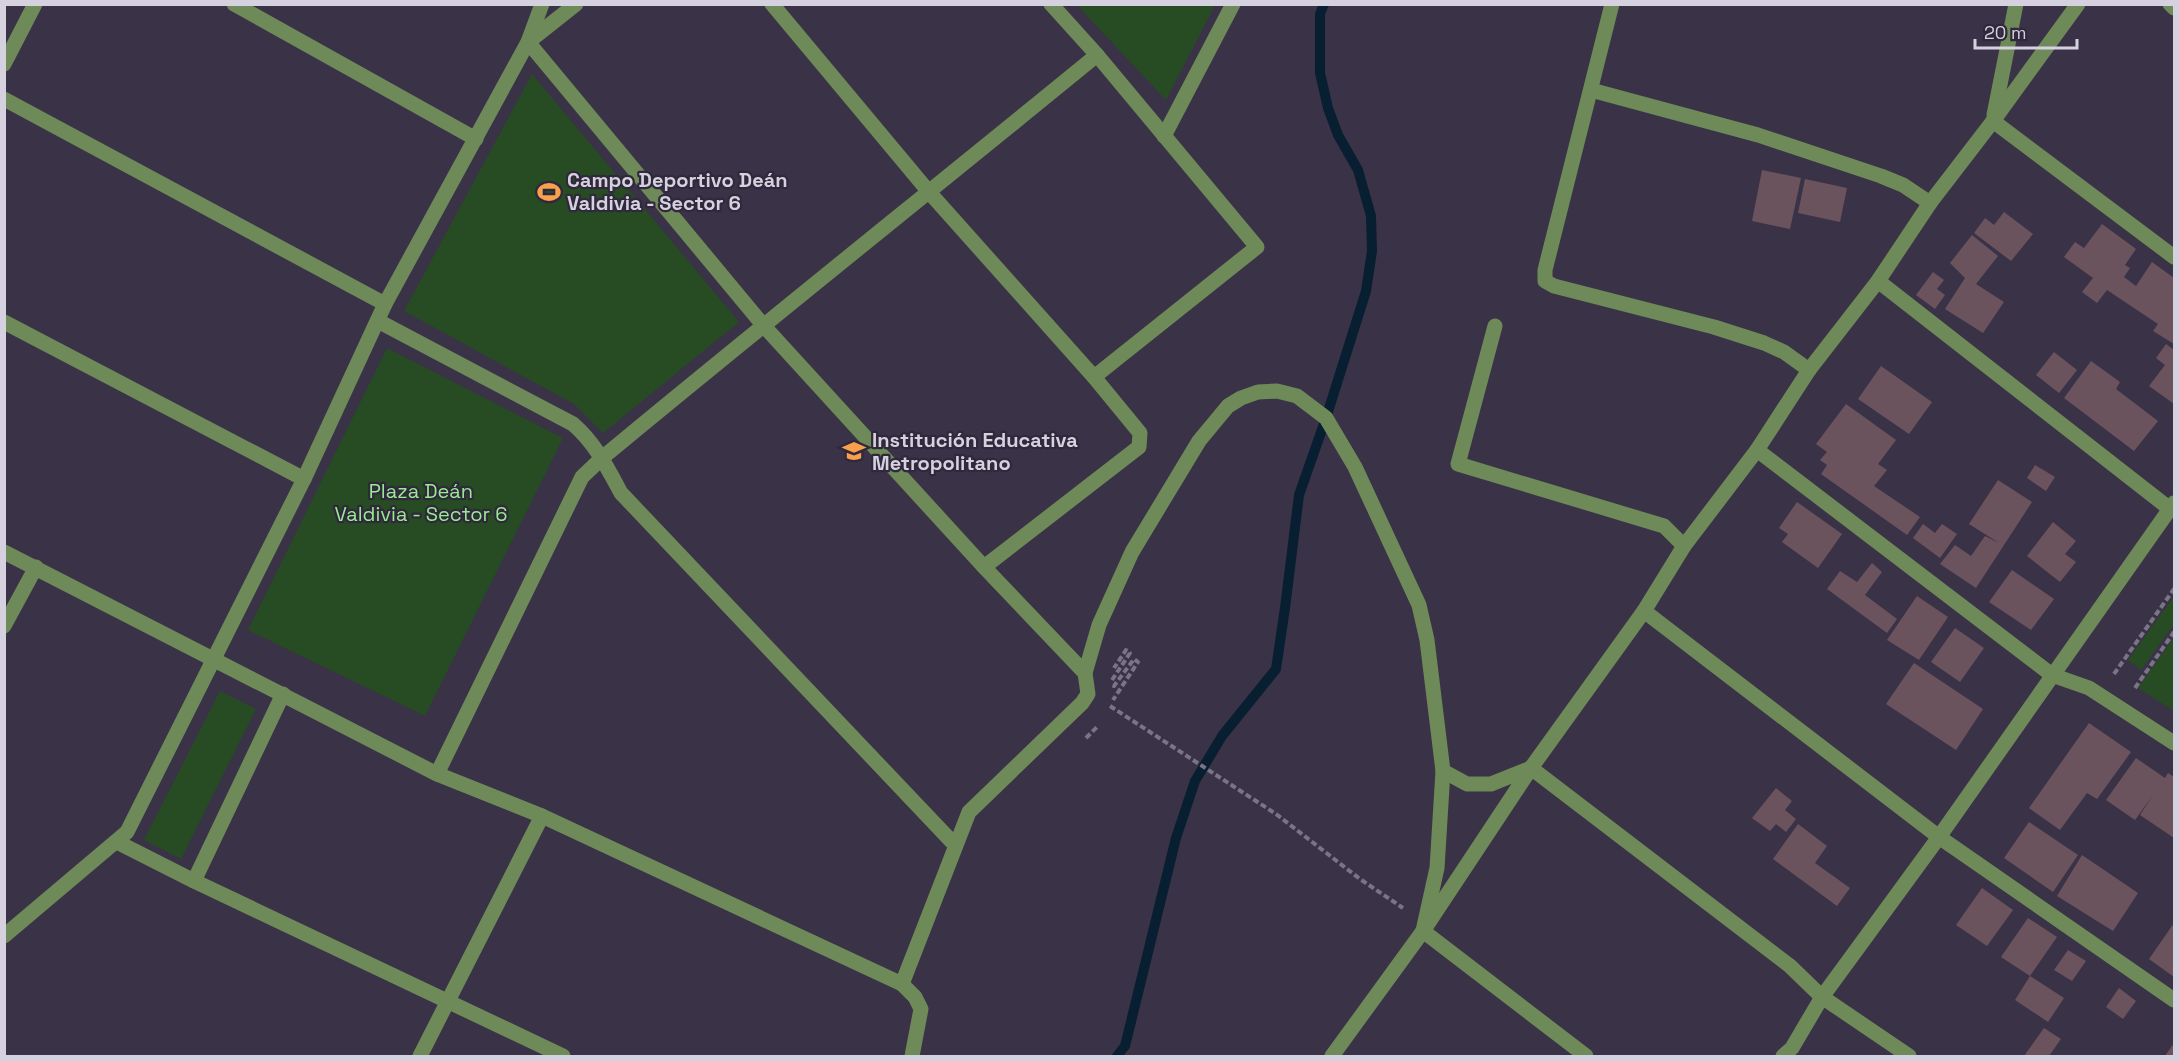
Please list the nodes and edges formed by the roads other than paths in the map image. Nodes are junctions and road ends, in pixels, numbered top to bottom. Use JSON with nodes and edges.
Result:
{"nodes":[{"id":1,"x":35,"y":4,"type":"edge"},
{"id":2,"x":234,"y":4,"type":"edge"},
{"id":3,"x":542,"y":4,"type":"edge"},
{"id":4,"x":576,"y":4,"type":"edge"},
{"id":5,"x":772,"y":4,"type":"edge"},
{"id":6,"x":1052,"y":4,"type":"edge"},
{"id":7,"x":1233,"y":4,"type":"edge"},
{"id":8,"x":1612,"y":4,"type":"edge"},
{"id":9,"x":2078,"y":4,"type":"edge"},
{"id":10,"x":2170,"y":4,"type":"edge"},
{"id":11,"x":2014,"y":5,"type":"edge"},
{"id":12,"x":2175,"y":8,"type":"edge"},
{"id":13,"x":528,"y":42,"type":"junction"},
{"id":14,"x":1097,"y":55,"type":"junction"},
{"id":15,"x":4,"y":64,"type":"edge"},
{"id":16,"x":1590,"y":90,"type":"junction"},
{"id":17,"x":4,"y":99,"type":"edge"},
{"id":18,"x":1993,"y":121,"type":"junction"},
{"id":19,"x":1164,"y":136,"type":"junction"},
{"id":20,"x":476,"y":139,"type":"junction"},
{"id":21,"x":929,"y":192,"type":"junction"},
{"id":22,"x":1930,"y":203,"type":"junction"},
{"id":23,"x":2175,"y":257,"type":"edge"},
{"id":24,"x":1878,"y":281,"type":"junction"},
{"id":25,"x":386,"y":304,"type":"junction"},
{"id":26,"x":378,"y":321,"type":"junction"},
{"id":27,"x":4,"y":322,"type":"edge"},
{"id":28,"x":763,"y":325,"type":"junction"},
{"id":29,"x":1495,"y":326,"type":"dead end"},
{"id":30,"x":1809,"y":370,"type":"junction"},
{"id":31,"x":1094,"y":377,"type":"junction"},
{"id":32,"x":1757,"y":450,"type":"junction"},
{"id":33,"x":602,"y":458,"type":"junction"},
{"id":34,"x":304,"y":479,"type":"junction"},
{"id":35,"x":2172,"y":506,"type":"edge"},
{"id":36,"x":1684,"y":546,"type":"junction"},
{"id":37,"x":4,"y":552,"type":"edge"},
{"id":38,"x":36,"y":567,"type":"junction"},
{"id":39,"x":984,"y":567,"type":"junction"},
{"id":40,"x":1644,"y":611,"type":"junction"},
{"id":41,"x":4,"y":626,"type":"edge"},
{"id":42,"x":214,"y":660,"type":"junction"},
{"id":43,"x":1085,"y":673,"type":"junction"},
{"id":44,"x":2052,"y":675,"type":"junction"},
{"id":45,"x":283,"y":694,"type":"junction"},
{"id":46,"x":2175,"y":743,"type":"edge"},
{"id":47,"x":1531,"y":768,"type":"junction"},
{"id":48,"x":1443,"y":771,"type":"junction"},
{"id":49,"x":437,"y":774,"type":"junction"},
{"id":50,"x":542,"y":816,"type":"junction"},
{"id":51,"x":1939,"y":837,"type":"junction"},
{"id":52,"x":117,"y":842,"type":"junction"},
{"id":53,"x":955,"y":845,"type":"junction"},
{"id":54,"x":194,"y":881,"type":"junction"},
{"id":55,"x":1423,"y":931,"type":"junction"},
{"id":56,"x":4,"y":936,"type":"edge"},
{"id":57,"x":902,"y":984,"type":"junction"},
{"id":58,"x":1822,"y":997,"type":"junction"},
{"id":59,"x":2175,"y":1000,"type":"edge"},
{"id":60,"x":447,"y":1002,"type":"junction"},
{"id":61,"x":1788,"y":1054,"type":"edge"},
{"id":62,"x":420,"y":1056,"type":"edge"},
{"id":63,"x":563,"y":1056,"type":"edge"},
{"id":64,"x":912,"y":1056,"type":"edge"},
{"id":65,"x":1332,"y":1056,"type":"edge"},
{"id":66,"x":1586,"y":1056,"type":"edge"},
{"id":67,"x":1909,"y":1056,"type":"edge"}],
"edges":[{"from":1,"to":15,"type":"street"},
{"from":2,"to":20,"type":"street"},
{"from":3,"to":13,"type":"street"},
{"from":4,"to":13,"type":"street"},
{"from":5,"to":21,"type":"street"},
{"from":6,"to":14,"type":"street"},
{"from":7,"to":19,"type":"street"},
{"from":8,"to":16,"type":"street"},
{"from":9,"to":18,"type":"street"},
{"from":10,"to":12,"type":"street"},
{"from":11,"to":18,"type":"street"},
{"from":13,"to":20,"type":"street"},
{"from":13,"to":28,"type":"street"},
{"from":14,"to":19,"type":"street"},
{"from":14,"to":21,"type":"street"},
{"from":16,"to":22,"type":"street"},
{"from":16,"to":30,"type":"street"},
{"from":17,"to":25,"type":"street"},
{"from":18,"to":22,"type":"street"},
{"from":18,"to":23,"type":"street"},
{"from":19,"to":31,"type":"street"},
{"from":20,"to":25,"type":"street"},
{"from":21,"to":28,"type":"street"},
{"from":21,"to":31,"type":"street"},
{"from":22,"to":24,"type":"street"},
{"from":24,"to":30,"type":"street"},
{"from":24,"to":35,"type":"street"},
{"from":25,"to":26,"type":"street"},
{"from":26,"to":33,"type":"street"},
{"from":26,"to":34,"type":"street"},
{"from":27,"to":34,"type":"street"},
{"from":28,"to":33,"type":"street"},
{"from":28,"to":39,"type":"street"},
{"from":29,"to":36,"type":"street"},
{"from":30,"to":32,"type":"street"},
{"from":31,"to":39,"type":"street"},
{"from":32,"to":36,"type":"street"},
{"from":32,"to":44,"type":"street"},
{"from":33,"to":49,"type":"street"},
{"from":33,"to":53,"type":"street"},
{"from":34,"to":42,"type":"street"},
{"from":35,"to":44,"type":"street"},
{"from":36,"to":40,"type":"street"},
{"from":37,"to":38,"type":"street"},
{"from":38,"to":41,"type":"street"},
{"from":38,"to":42,"type":"street"},
{"from":39,"to":43,"type":"street"},
{"from":40,"to":47,"type":"street"},
{"from":40,"to":51,"type":"street"},
{"from":42,"to":45,"type":"street"},
{"from":42,"to":52,"type":"street"},
{"from":43,"to":48,"type":"street"},
{"from":43,"to":53,"type":"street"},
{"from":44,"to":46,"type":"street"},
{"from":44,"to":51,"type":"street"},
{"from":45,"to":49,"type":"street"},
{"from":45,"to":54,"type":"street"},
{"from":47,"to":48,"type":"street"},
{"from":47,"to":55,"type":"street"},
{"from":47,"to":58,"type":"street"},
{"from":48,"to":55,"type":"street"},
{"from":49,"to":50,"type":"street"},
{"from":50,"to":57,"type":"street"},
{"from":50,"to":60,"type":"street"},
{"from":51,"to":58,"type":"street"},
{"from":51,"to":59,"type":"street"},
{"from":52,"to":54,"type":"street"},
{"from":52,"to":56,"type":"street"},
{"from":53,"to":57,"type":"street"},
{"from":54,"to":60,"type":"street"},
{"from":55,"to":65,"type":"street"},
{"from":55,"to":66,"type":"street"},
{"from":57,"to":64,"type":"street"},
{"from":58,"to":61,"type":"street"},
{"from":58,"to":67,"type":"street"},
{"from":60,"to":62,"type":"street"},
{"from":60,"to":63,"type":"street"}]}
